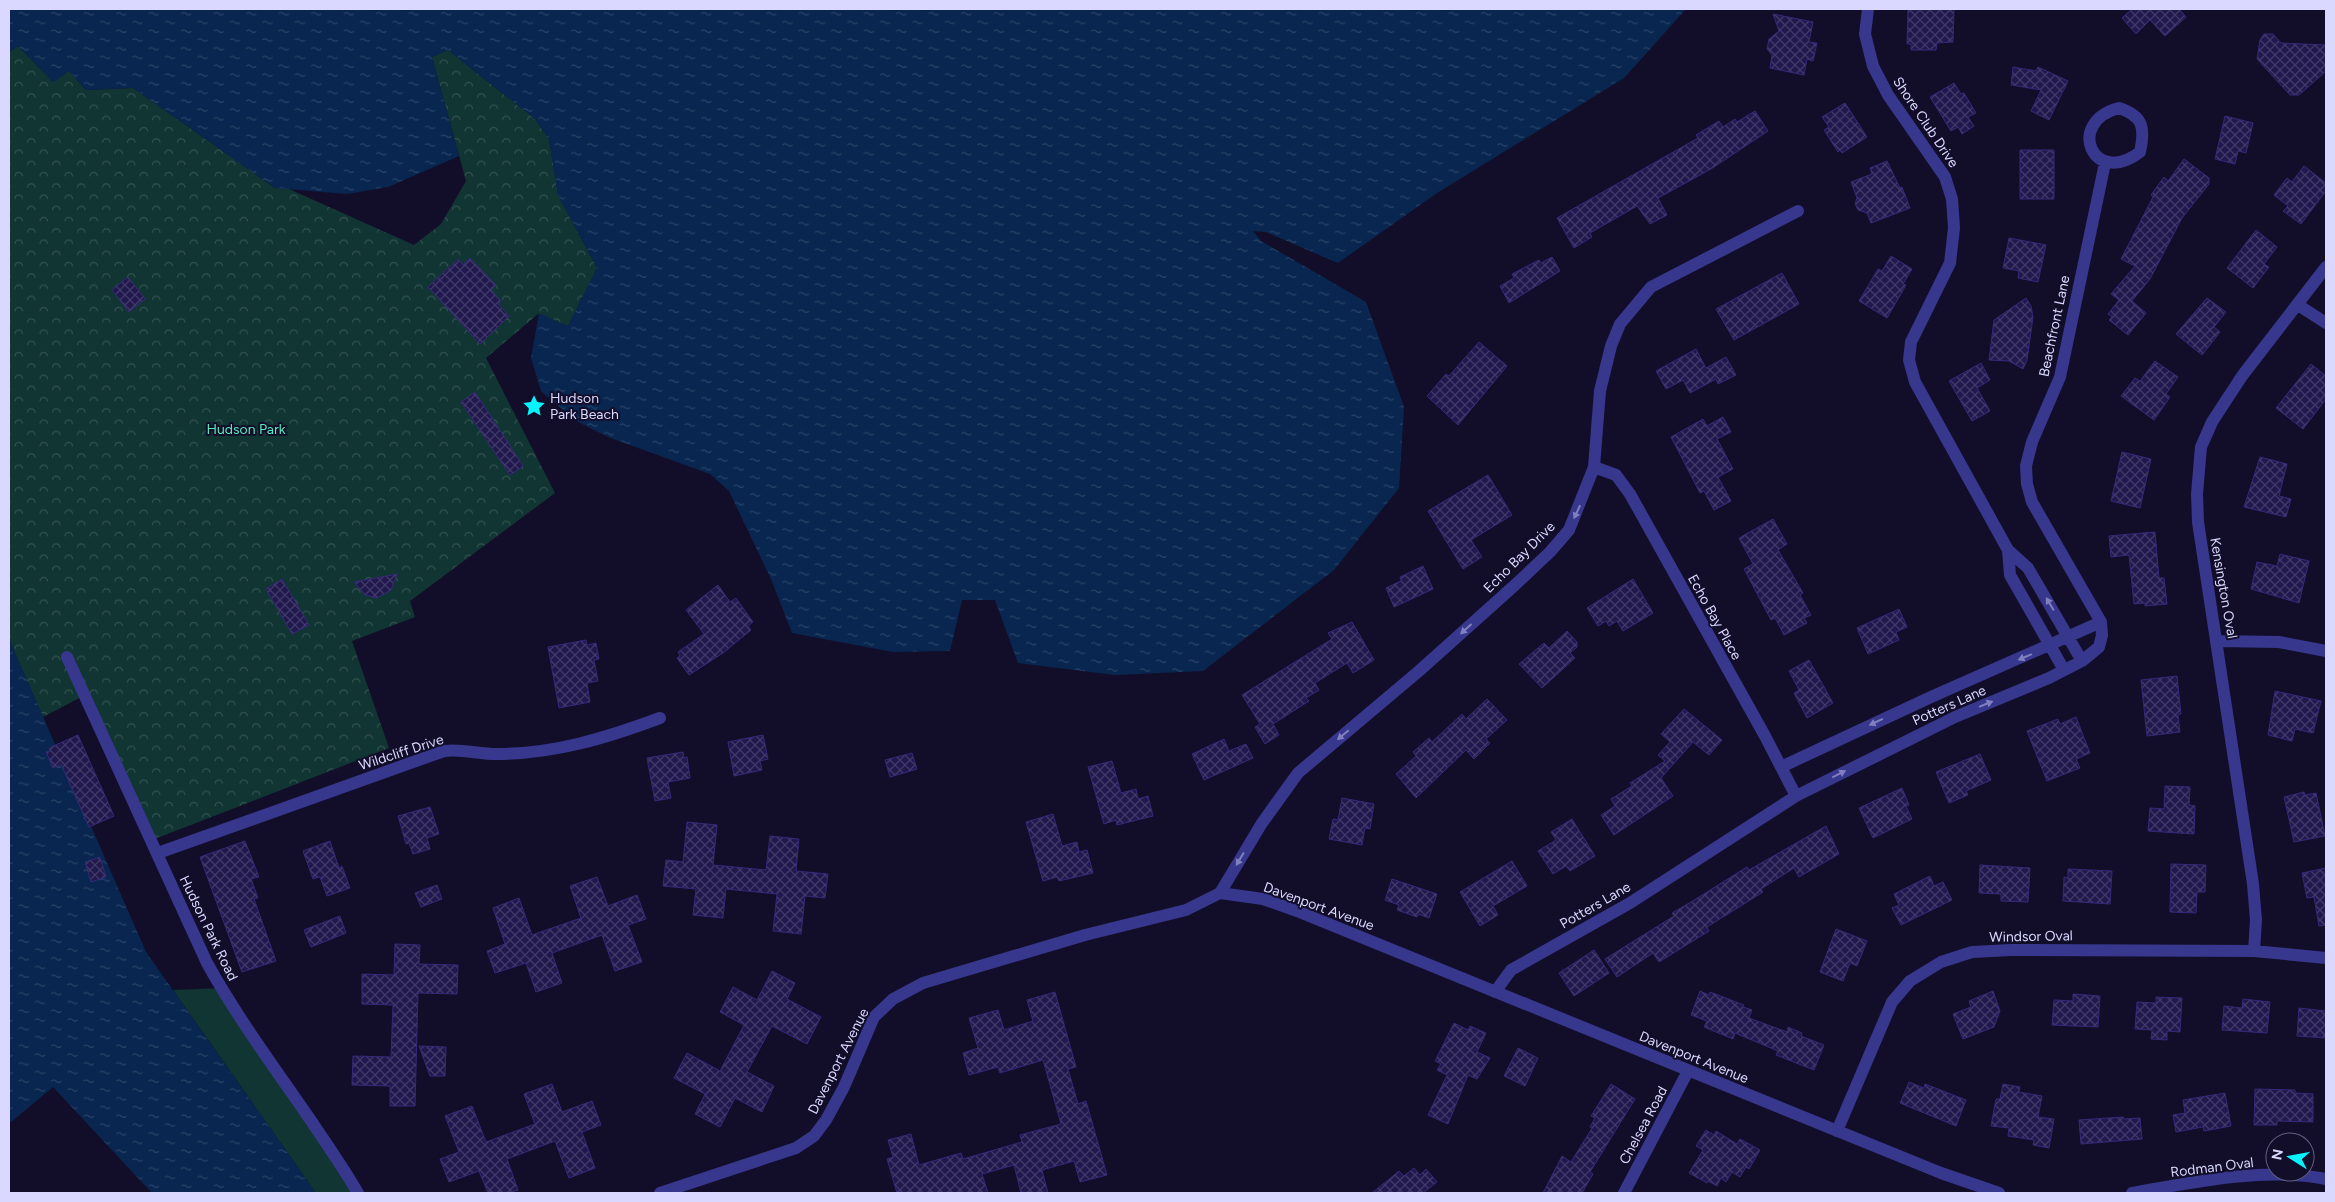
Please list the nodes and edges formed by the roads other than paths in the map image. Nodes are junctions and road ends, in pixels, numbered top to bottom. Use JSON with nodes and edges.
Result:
{"nodes":[{"id":1,"x":1868,"y":9,"type":"edge"},
{"id":2,"x":2105,"y":162,"type":"junction"},
{"id":3,"x":1798,"y":211,"type":"dead end"},
{"id":4,"x":2326,"y":267,"type":"edge"},
{"id":5,"x":2298,"y":304,"type":"junction"},
{"id":6,"x":2326,"y":323,"type":"edge"},
{"id":7,"x":1594,"y":467,"type":"junction"},
{"id":8,"x":2008,"y":550,"type":"junction"},
{"id":9,"x":2101,"y":622,"type":"junction"},
{"id":10,"x":2070,"y":637,"type":"junction"},
{"id":11,"x":2217,"y":641,"type":"junction"},
{"id":12,"x":2050,"y":646,"type":"junction"},
{"id":13,"x":2326,"y":652,"type":"edge"},
{"id":14,"x":68,"y":656,"type":"dead end"},
{"id":15,"x":2082,"y":661,"type":"junction"},
{"id":16,"x":2064,"y":670,"type":"junction"},
{"id":17,"x":660,"y":718,"type":"dead end"},
{"id":18,"x":1780,"y":767,"type":"junction"},
{"id":19,"x":1796,"y":796,"type":"junction"},
{"id":20,"x":158,"y":853,"type":"junction"},
{"id":21,"x":1220,"y":892,"type":"junction"},
{"id":22,"x":2254,"y":952,"type":"junction"},
{"id":23,"x":2326,"y":958,"type":"edge"},
{"id":24,"x":1495,"y":992,"type":"junction"},
{"id":25,"x":1688,"y":1071,"type":"junction"},
{"id":26,"x":1837,"y":1131,"type":"junction"},
{"id":27,"x":2326,"y":1178,"type":"edge"},
{"id":28,"x":358,"y":1193,"type":"edge"},
{"id":29,"x":660,"y":1193,"type":"edge"},
{"id":30,"x":1624,"y":1193,"type":"edge"},
{"id":31,"x":1999,"y":1193,"type":"edge"},
{"id":32,"x":2132,"y":1193,"type":"edge"}],
"edges":[{"from":1,"to":8,"type":"street","name":"Shore Club Drive"},
{"from":2,"to":2,"type":"street"},
{"from":2,"to":9,"type":"street","name":"Beachfront Lane"},
{"from":3,"to":7,"type":"street","name":"Echo Bay Drive"},
{"from":4,"to":5,"type":"street","name":"Kensington Oval"},
{"from":5,"to":6,"type":"street"},
{"from":5,"to":11,"type":"street","name":"Kensington Oval"},
{"from":7,"to":18,"type":"street","name":"Echo Bay Place"},
{"from":7,"to":21,"type":"street","name":"Echo Bay Drive","one_way":true},
{"from":10,"to":8,"type":"street","name":"Shore Club Drive","one_way":true},
{"from":8,"to":12,"type":"street","name":"Shore Club Drive"},
{"from":9,"to":10,"type":"street","name":"Potters Lane"},
{"from":9,"to":15,"type":"street","name":"Potters Lane"},
{"from":10,"to":12,"type":"street","name":"Potters Lane"},
{"from":10,"to":15,"type":"street","name":"Shore Club Drive"},
{"from":11,"to":13,"type":"street"},
{"from":11,"to":22,"type":"street","name":"Kensington Oval"},
{"from":12,"to":16,"type":"street","name":"Shore Club Drive"},
{"from":12,"to":18,"type":"street","name":"Potters Lane","one_way":true},
{"from":14,"to":20,"type":"street","name":"Hudson Park Road"},
{"from":15,"to":16,"type":"street","name":"Potters Lane"},
{"from":19,"to":16,"type":"street","name":"Potters Lane","one_way":true},
{"from":17,"to":20,"type":"street","name":"Wildcliff Drive"},
{"from":18,"to":19,"type":"street","name":"Echo Bay Place"},
{"from":19,"to":24,"type":"street","name":"Potters Lane"},
{"from":20,"to":28,"type":"street","name":"Hudson Park Road"},
{"from":21,"to":24,"type":"street","name":"Davenport Avenue"},
{"from":21,"to":29,"type":"street","name":"Davenport Avenue"},
{"from":22,"to":23,"type":"street","name":"Windsor Oval"},
{"from":22,"to":26,"type":"street","name":"Windsor Oval"},
{"from":24,"to":25,"type":"street","name":"Davenport Avenue"},
{"from":25,"to":26,"type":"street","name":"Davenport Avenue"},
{"from":25,"to":30,"type":"street","name":"Chelsea Road"},
{"from":26,"to":31,"type":"street","name":"Davenport Avenue"},
{"from":27,"to":32,"type":"street","name":"Rodman Oval"}]}
